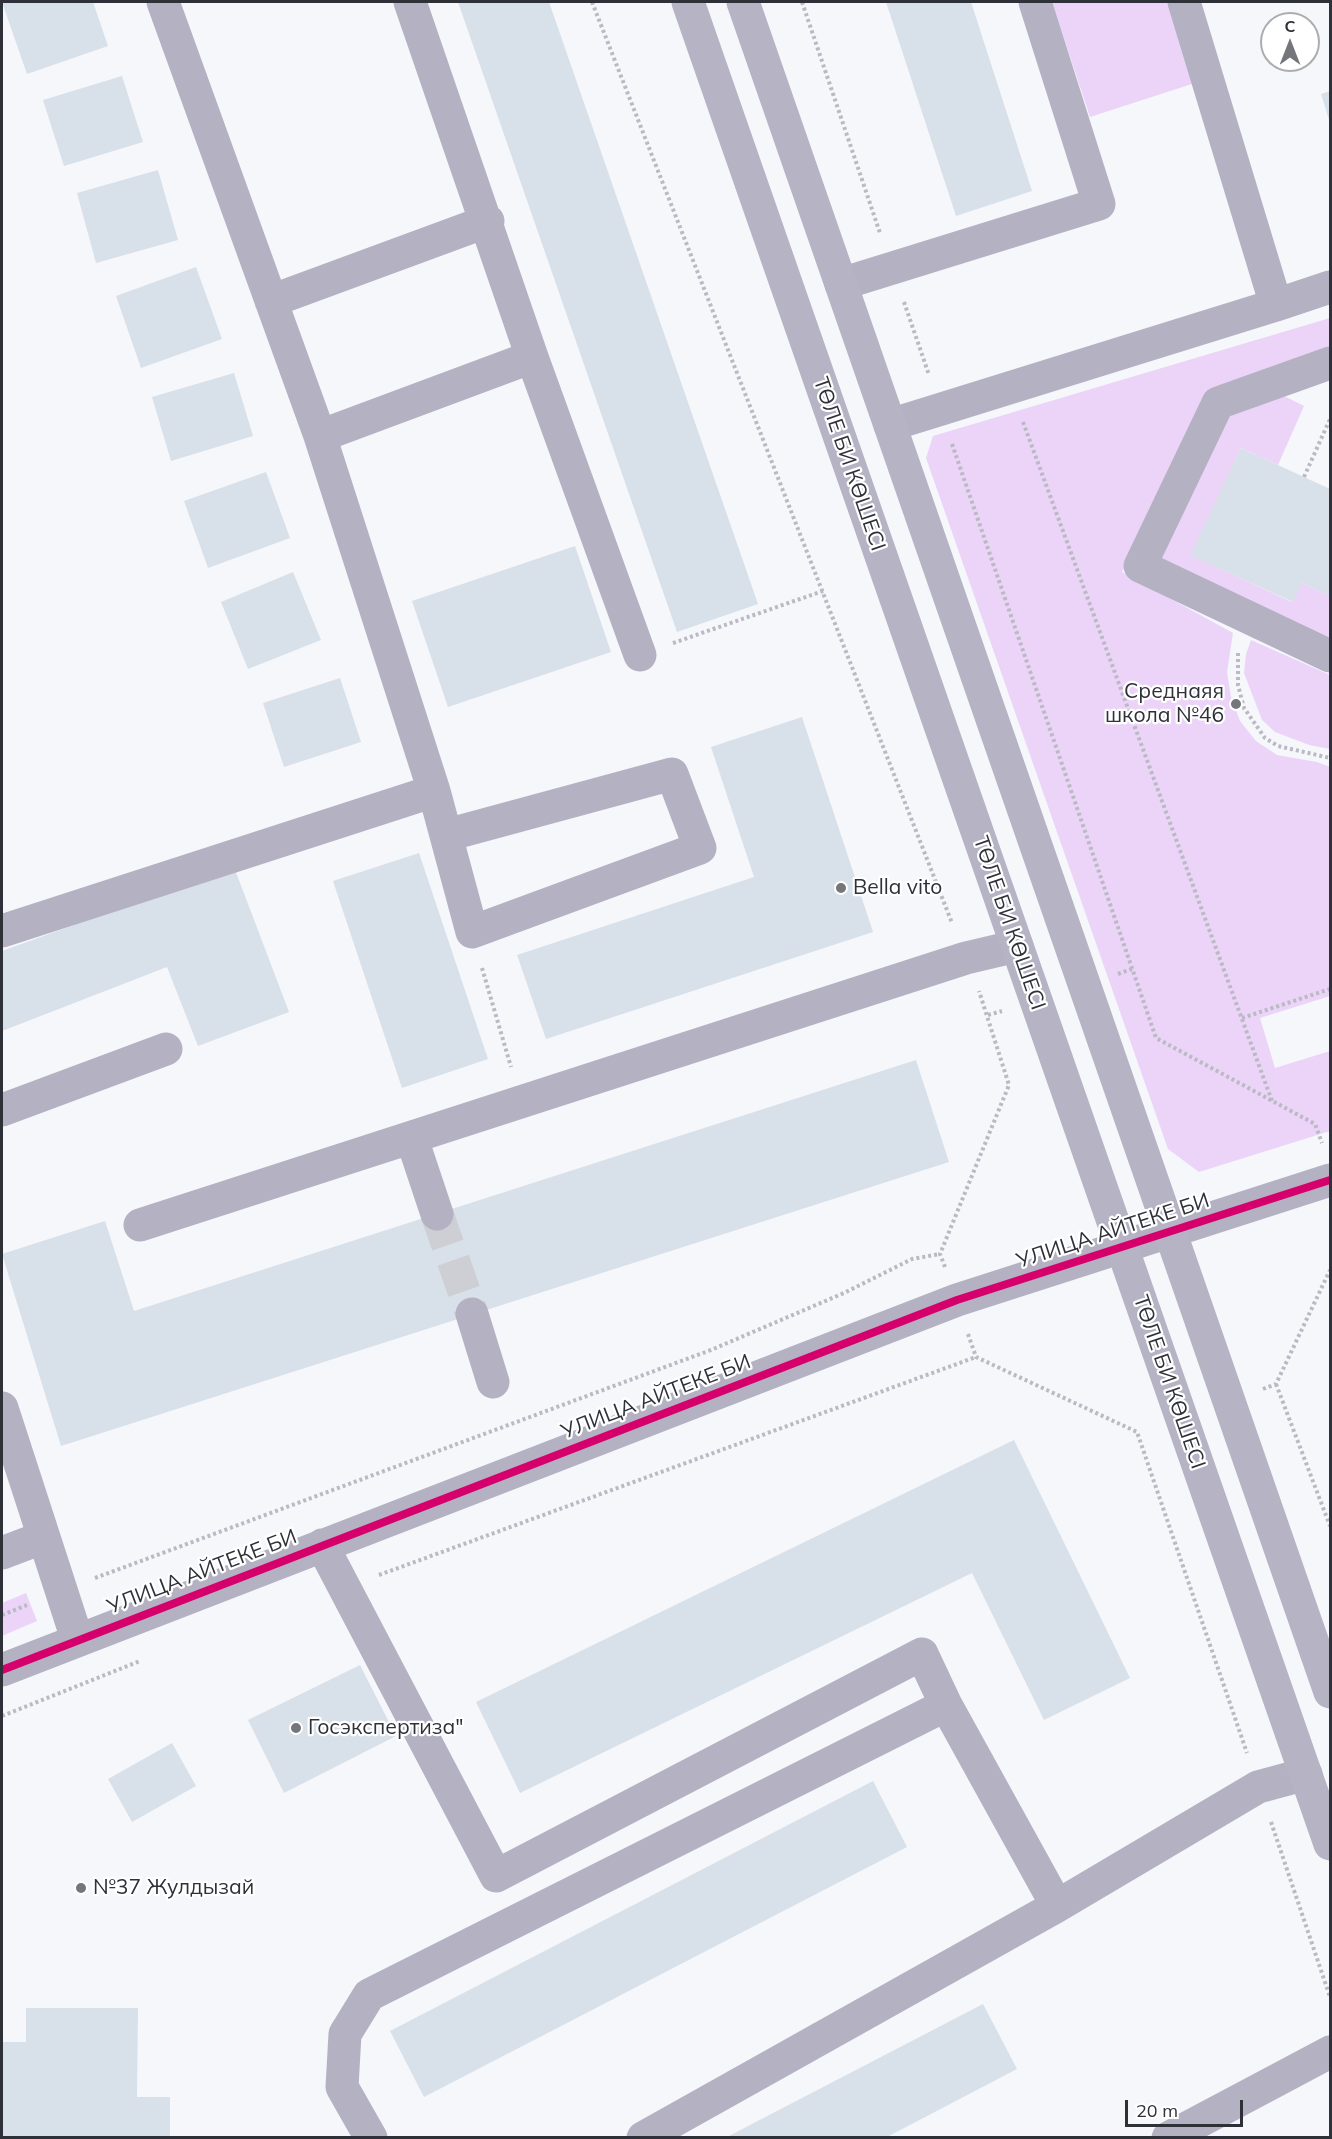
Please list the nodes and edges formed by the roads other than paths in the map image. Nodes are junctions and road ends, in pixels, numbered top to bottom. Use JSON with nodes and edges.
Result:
{"nodes":[{"id":1,"x":163,"y":2,"type":"edge"},
{"id":2,"x":410,"y":2,"type":"edge"},
{"id":3,"x":688,"y":2,"type":"edge"},
{"id":4,"x":743,"y":2,"type":"edge"},
{"id":5,"x":1035,"y":2,"type":"edge"},
{"id":6,"x":1184,"y":2,"type":"edge"},
{"id":7,"x":488,"y":221,"type":"junction"},
{"id":8,"x":841,"y":284,"type":"junction"},
{"id":9,"x":1330,"y":287,"type":"edge"},
{"id":10,"x":271,"y":301,"type":"junction"},
{"id":11,"x":1276,"y":305,"type":"junction"},
{"id":12,"x":532,"y":357,"type":"junction"},
{"id":13,"x":1327,"y":374,"type":"edge"},
{"id":14,"x":890,"y":425,"type":"junction"},
{"id":15,"x":320,"y":436,"type":"junction"},
{"id":16,"x":640,"y":655,"type":"road end"},
{"id":17,"x":1330,"y":656,"type":"edge"},
{"id":18,"x":434,"y":791,"type":"junction"},
{"id":19,"x":447,"y":834,"type":"junction"},
{"id":20,"x":2,"y":931,"type":"edge"},
{"id":21,"x":1017,"y":946,"type":"junction"},
{"id":22,"x":166,"y":1049,"type":"dead end"},
{"id":23,"x":2,"y":1110,"type":"edge"},
{"id":24,"x":412,"y":1139,"type":"junction"},
{"id":25,"x":1330,"y":1180,"type":"edge"},
{"id":26,"x":437,"y":1214,"type":"tunnel mouth"},
{"id":27,"x":140,"y":1225,"type":"dead end"},
{"id":28,"x":1171,"y":1231,"type":"junction"},
{"id":29,"x":1123,"y":1247,"type":"junction"},
{"id":30,"x":472,"y":1314,"type":"tunnel mouth"},
{"id":31,"x":494,"y":1382,"type":"dead end"},
{"id":32,"x":2,"y":1408,"type":"edge"},
{"id":33,"x":44,"y":1538,"type":"junction"},
{"id":34,"x":322,"y":1545,"type":"junction"},
{"id":35,"x":2,"y":1552,"type":"edge"},
{"id":36,"x":77,"y":1639,"type":"junction"},
{"id":37,"x":2,"y":1670,"type":"edge"},
{"id":38,"x":1330,"y":1692,"type":"edge"},
{"id":39,"x":946,"y":1705,"type":"junction"},
{"id":40,"x":1306,"y":1773,"type":"junction"},
{"id":41,"x":1330,"y":1844,"type":"edge"},
{"id":42,"x":1057,"y":1906,"type":"junction"},
{"id":43,"x":1330,"y":2052,"type":"edge"},
{"id":44,"x":371,"y":2138,"type":"edge"},
{"id":45,"x":642,"y":2138,"type":"edge"},
{"id":46,"x":1168,"y":2138,"type":"edge"}],
"edges":[{"from":1,"to":10,"type":"street"},
{"from":2,"to":7,"type":"street"},
{"from":3,"to":21,"type":"main road","name":"ТӨЛЕ БИ КӨШЕСІ"},
{"from":4,"to":8,"type":"main road"},
{"from":5,"to":8,"type":"street"},
{"from":6,"to":11,"type":"street"},
{"from":7,"to":10,"type":"street"},
{"from":7,"to":12,"type":"street"},
{"from":8,"to":14,"type":"main road"},
{"from":9,"to":11,"type":"street"},
{"from":10,"to":15,"type":"street"},
{"from":11,"to":14,"type":"street"},
{"from":12,"to":15,"type":"street"},
{"from":12,"to":16,"type":"street"},
{"from":13,"to":17,"type":"street"},
{"from":14,"to":28,"type":"main road"},
{"from":15,"to":18,"type":"street"},
{"from":18,"to":19,"type":"street"},
{"from":18,"to":20,"type":"street"},
{"from":19,"to":19,"type":"street"},
{"from":21,"to":24,"type":"street"},
{"from":21,"to":29,"type":"main road","name":"ТӨЛЕ БИ КӨШЕСІ"},
{"from":22,"to":23,"type":"street"},
{"from":24,"to":26,"type":"street"},
{"from":24,"to":27,"type":"street"},
{"from":25,"to":28,"type":"street","name":"УЛИЦА АЙТЕКЕ БИ"},
{"from":28,"to":29,"type":"street","name":"УЛИЦА АЙТЕКЕ БИ"},
{"from":28,"to":38,"type":"main road"},
{"from":29,"to":34,"type":"street","name":"УЛИЦА АЙТЕКЕ БИ"},
{"from":29,"to":40,"type":"main road","name":"ТӨЛЕ БИ КӨШЕСІ"},
{"from":30,"to":31,"type":"street"},
{"from":32,"to":33,"type":"street"},
{"from":33,"to":35,"type":"street"},
{"from":33,"to":36,"type":"street"},
{"from":34,"to":36,"type":"street","name":"УЛИЦА АЙТЕКЕ БИ"},
{"from":34,"to":39,"type":"street"},
{"from":36,"to":37,"type":"street","name":"УЛИЦА АЙТЕКЕ БИ"},
{"from":39,"to":42,"type":"street"},
{"from":39,"to":44,"type":"street"},
{"from":40,"to":41,"type":"main road","name":"ТӨЛЕ БИ КӨШЕСІ"},
{"from":40,"to":42,"type":"street"},
{"from":42,"to":45,"type":"street"},
{"from":43,"to":46,"type":"street"}]}
